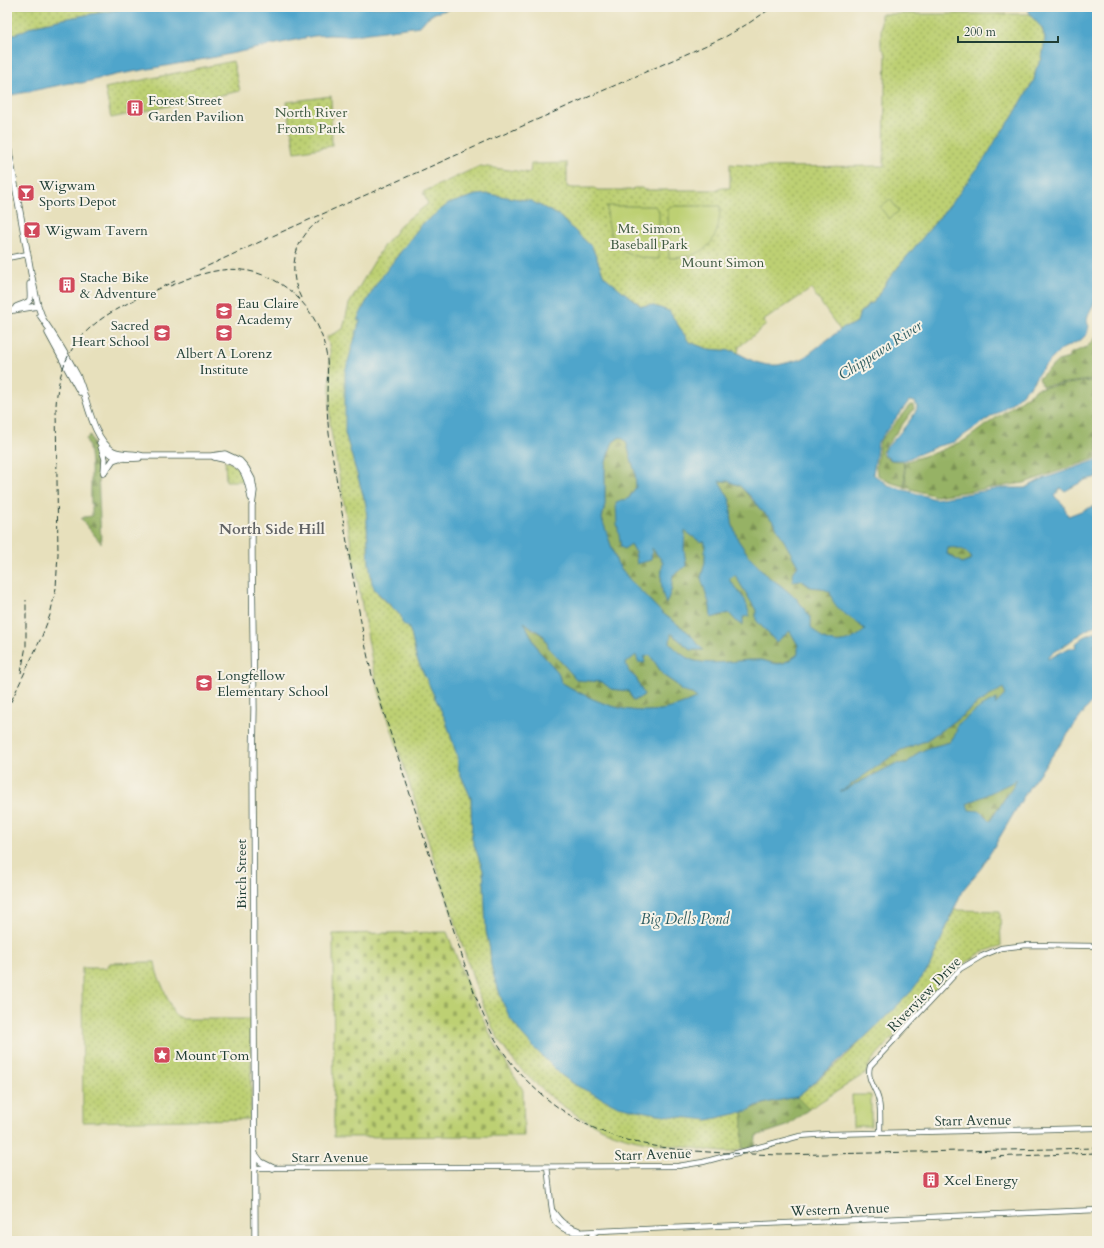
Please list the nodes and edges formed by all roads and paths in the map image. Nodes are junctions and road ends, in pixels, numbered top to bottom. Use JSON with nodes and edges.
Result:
{"nodes":[{"id":1,"x":7,"y":140,"type":"edge"},
{"id":2,"x":28,"y":254,"type":"junction"},
{"id":3,"x":7,"y":258,"type":"edge"},
{"id":4,"x":31,"y":273,"type":"junction"},
{"id":5,"x":38,"y":306,"type":"junction"},
{"id":6,"x":15,"y":310,"type":"junction"},
{"id":7,"x":7,"y":311,"type":"edge"},
{"id":8,"x":40,"y":314,"type":"junction"},
{"id":9,"x":98,"y":441,"type":"junction"},
{"id":10,"x":112,"y":453,"type":"junction"},
{"id":11,"x":143,"y":456,"type":"junction"},
{"id":12,"x":122,"y":458,"type":"junction"},
{"id":13,"x":1097,"y":946,"type":"edge"},
{"id":14,"x":1097,"y":1128,"type":"edge"},
{"id":15,"x":880,"y":1130,"type":"junction"},
{"id":16,"x":254,"y":1150,"type":"junction"},
{"id":17,"x":548,"y":1167,"type":"junction"},
{"id":18,"x":254,"y":1168,"type":"junction"},
{"id":19,"x":273,"y":1168,"type":"junction"},
{"id":20,"x":1097,"y":1210,"type":"edge"},
{"id":21,"x":599,"y":1230,"type":"junction"},
{"id":22,"x":585,"y":1231,"type":"junction"},
{"id":23,"x":255,"y":1241,"type":"edge"},
{"id":24,"x":585,"y":1241,"type":"edge"}],
"edges":[{"from":1,"to":2,"type":"main road"},
{"from":2,"to":3,"type":"street"},
{"from":2,"to":4,"type":"main road"},
{"from":4,"to":5,"type":"main road"},
{"from":4,"to":6,"type":"main road"},
{"from":5,"to":6,"type":"main road"},
{"from":5,"to":8,"type":"main road"},
{"from":6,"to":7,"type":"main road"},
{"from":8,"to":9,"type":"main road"},
{"from":8,"to":10,"type":"main road"},
{"from":9,"to":10,"type":"main road"},
{"from":9,"to":12,"type":"main road"},
{"from":10,"to":11,"type":"main road"},
{"from":10,"to":12,"type":"main road"},
{"from":11,"to":12,"type":"main road"},
{"from":11,"to":16,"type":"main road","name":"Birch Street"},
{"from":13,"to":15,"type":"street","name":"Riverview Drive"},
{"from":14,"to":15,"type":"street","name":"Starr Avenue"},
{"from":15,"to":17,"type":"street","name":"Starr Avenue"},
{"from":16,"to":18,"type":"main road","name":"Birch Street"},
{"from":16,"to":19,"type":"main road"},
{"from":17,"to":19,"type":"street","name":"Starr Avenue"},
{"from":17,"to":22,"type":"street","name":"Western Avenue"},
{"from":18,"to":19,"type":"street","name":"Starr Avenue"},
{"from":18,"to":23,"type":"main road","name":"Birch Street"},
{"from":20,"to":21,"type":"street","name":"Western Avenue"},
{"from":21,"to":22,"type":"street","name":"Western Avenue"},
{"from":21,"to":24,"type":"street"},
{"from":22,"to":24,"type":"street"}]}
